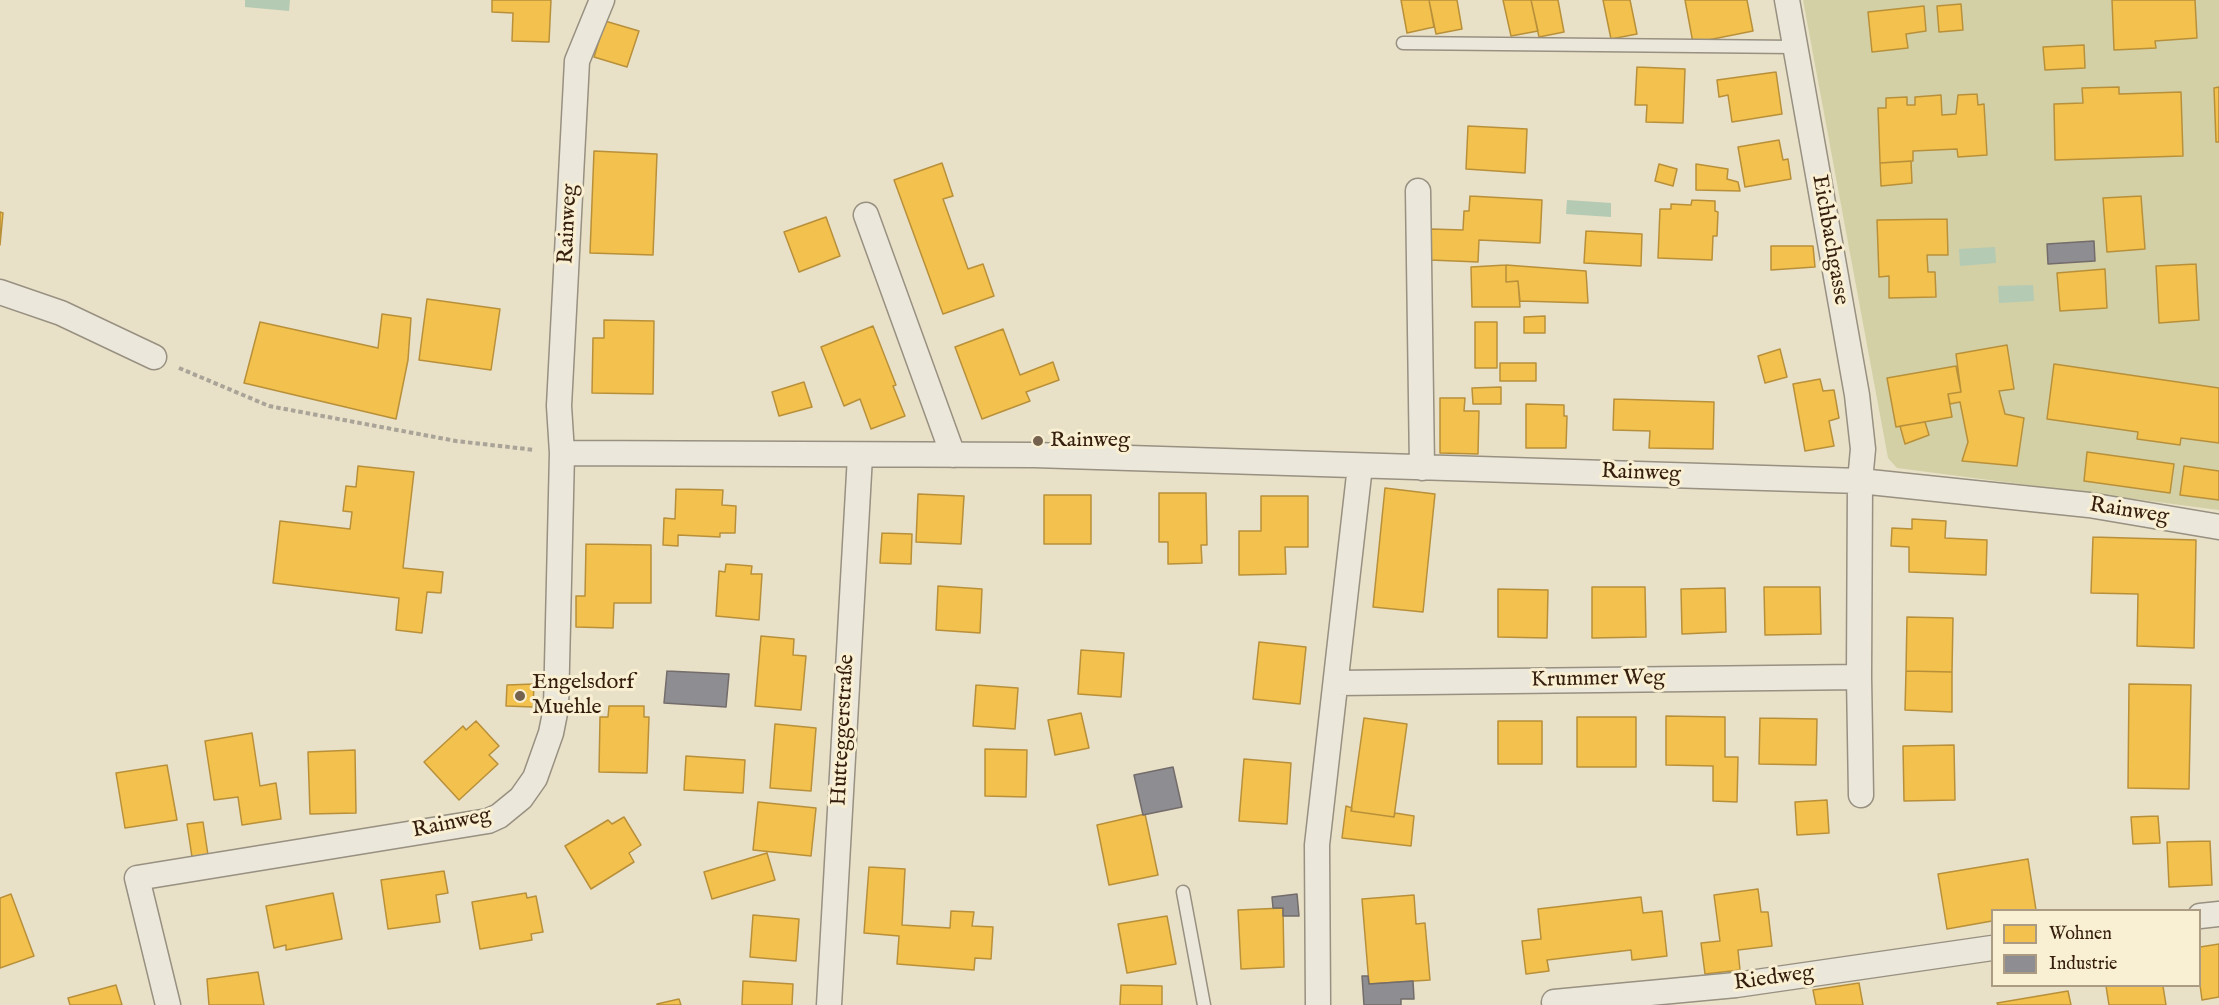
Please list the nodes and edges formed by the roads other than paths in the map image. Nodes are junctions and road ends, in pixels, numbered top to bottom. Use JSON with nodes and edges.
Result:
{"nodes":[{"id":1,"x":602,"y":0,"type":"edge"},
{"id":2,"x":1786,"y":0,"type":"edge"},
{"id":3,"x":1403,"y":43,"type":"dead end"},
{"id":4,"x":1795,"y":47,"type":"junction"},
{"id":5,"x":1418,"y":191,"type":"dead end"},
{"id":6,"x":866,"y":215,"type":"dead end"},
{"id":7,"x":0,"y":292,"type":"edge"},
{"id":8,"x":154,"y":357,"type":"road end"},
{"id":9,"x":562,"y":453,"type":"junction"},
{"id":10,"x":953,"y":455,"type":"junction"},
{"id":11,"x":860,"y":456,"type":"junction"},
{"id":12,"x":1360,"y":466,"type":"junction"},
{"id":13,"x":1422,"y":468,"type":"junction"},
{"id":14,"x":1860,"y":481,"type":"junction"},
{"id":15,"x":2219,"y":527,"type":"edge"},
{"id":16,"x":1859,"y":677,"type":"junction"},
{"id":17,"x":1336,"y":683,"type":"junction"},
{"id":18,"x":1861,"y":795,"type":"dead end"},
{"id":19,"x":1183,"y":892,"type":"dead end"},
{"id":20,"x":2219,"y":914,"type":"edge"},
{"id":21,"x":2201,"y":916,"type":"edge"},
{"id":22,"x":1991,"y":948,"type":"edge"},
{"id":23,"x":1554,"y":1002,"type":"dead end"},
{"id":24,"x":168,"y":1005,"type":"edge"},
{"id":25,"x":829,"y":1005,"type":"edge"},
{"id":26,"x":1204,"y":1005,"type":"edge"},
{"id":27,"x":1318,"y":1005,"type":"edge"}],
"edges":[{"from":1,"to":9,"type":"street","name":"Rainweg"},
{"from":2,"to":4,"type":"street","name":"Eichbachgasse"},
{"from":3,"to":4,"type":"lane"},
{"from":4,"to":14,"type":"street","name":"Eichbachgasse"},
{"from":5,"to":13,"type":"street"},
{"from":6,"to":10,"type":"street"},
{"from":7,"to":8,"type":"street"},
{"from":9,"to":11,"type":"street","name":"Rainweg"},
{"from":9,"to":24,"type":"street","name":"Rainweg"},
{"from":10,"to":11,"type":"street","name":"Rainweg"},
{"from":10,"to":12,"type":"street","name":"Rainweg"},
{"from":11,"to":25,"type":"street","name":"Hutteggerstraße"},
{"from":12,"to":13,"type":"street","name":"Rainweg"},
{"from":12,"to":17,"type":"street"},
{"from":13,"to":14,"type":"street","name":"Rainweg"},
{"from":14,"to":15,"type":"street","name":"Rainweg"},
{"from":14,"to":16,"type":"street"},
{"from":16,"to":17,"type":"street","name":"Krummer Weg"},
{"from":16,"to":18,"type":"street"},
{"from":17,"to":27,"type":"street"},
{"from":19,"to":26,"type":"lane"},
{"from":20,"to":21,"type":"street"},
{"from":22,"to":23,"type":"street","name":"Riedweg"}]}
